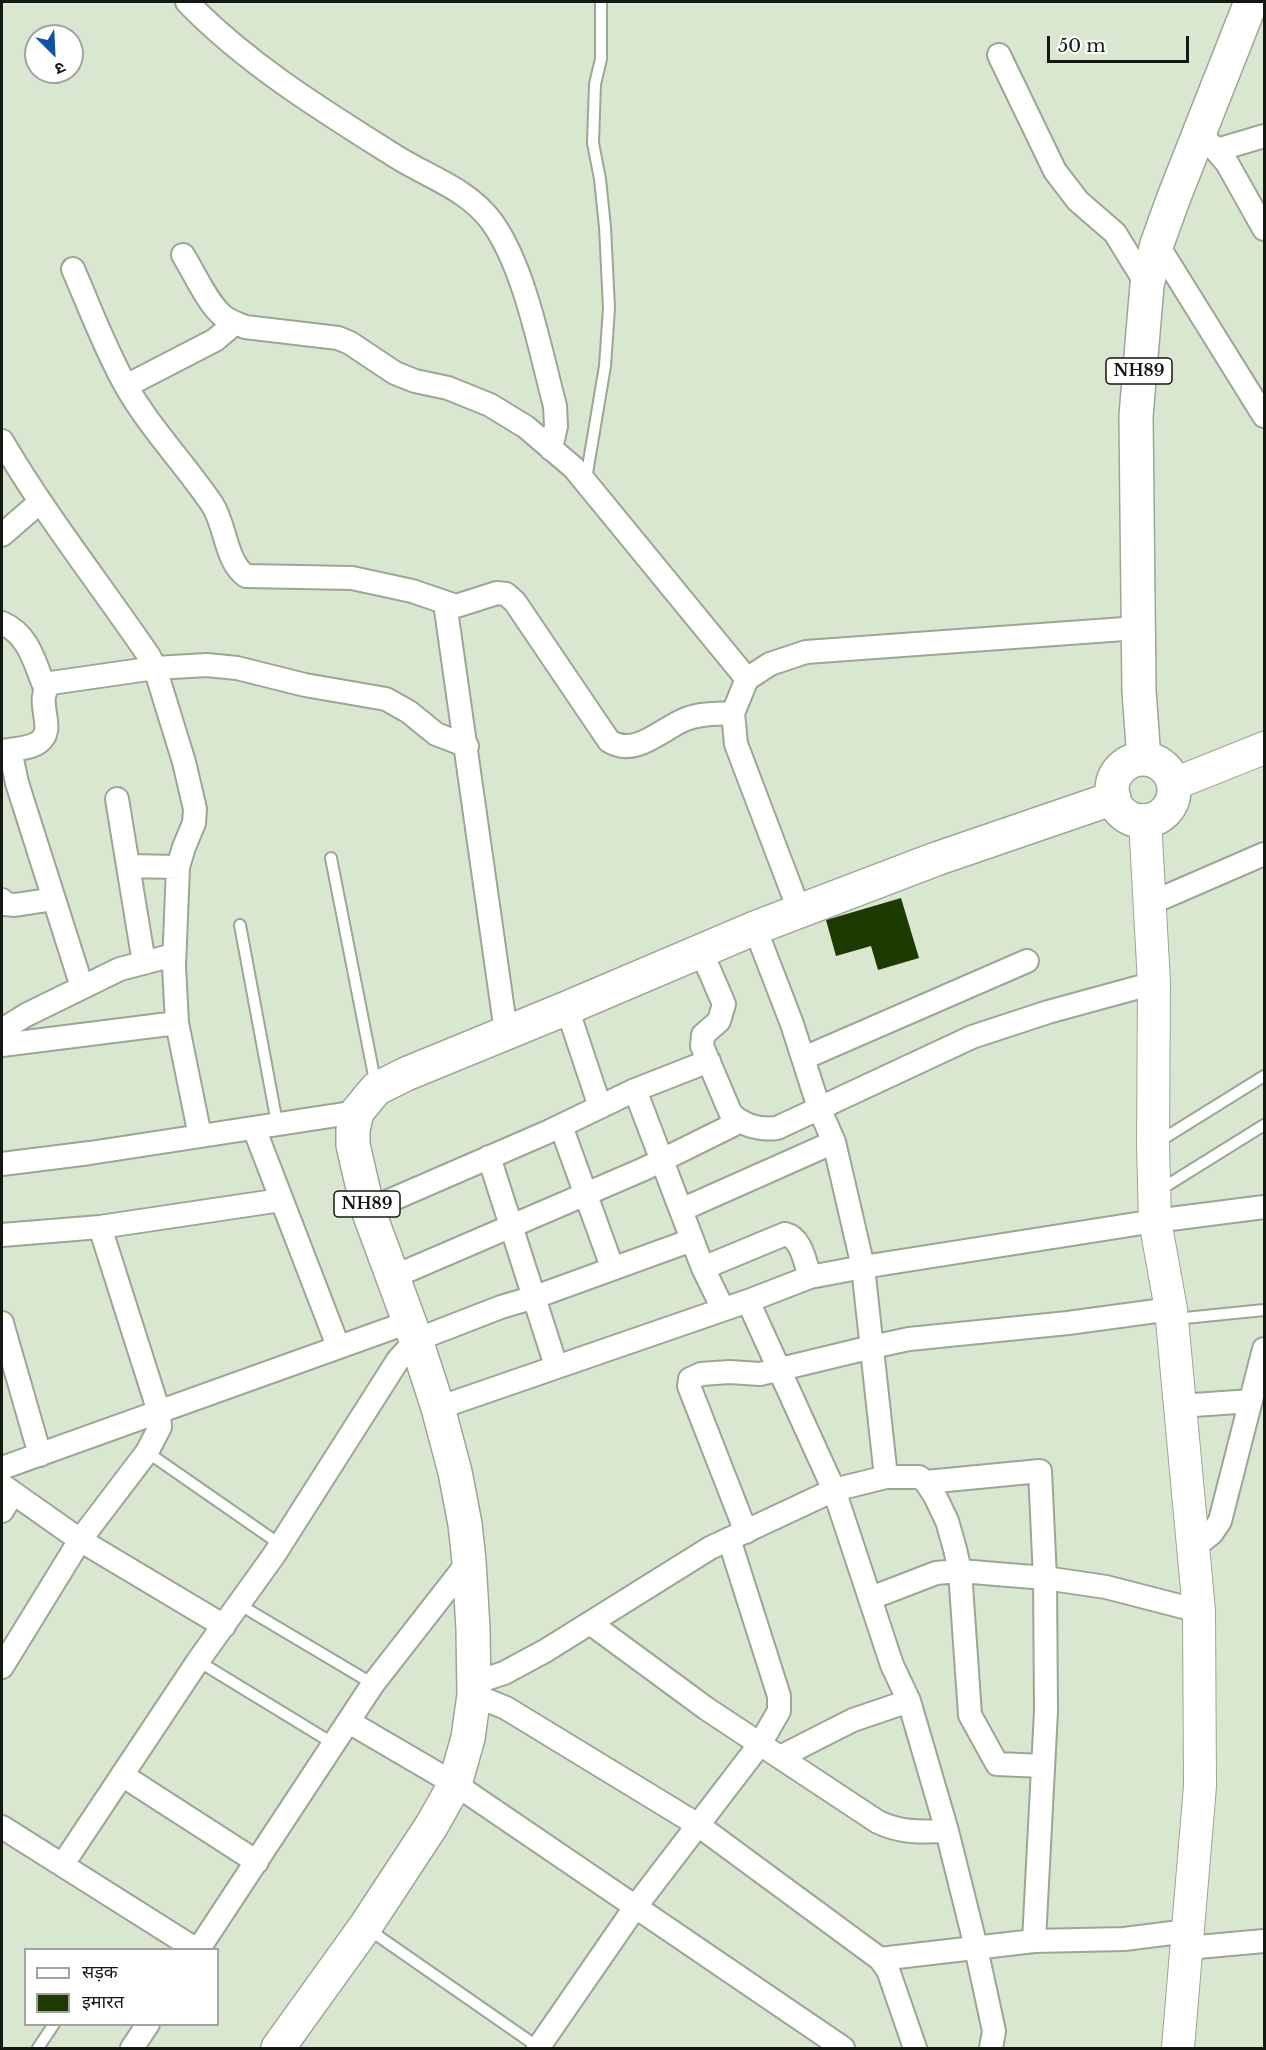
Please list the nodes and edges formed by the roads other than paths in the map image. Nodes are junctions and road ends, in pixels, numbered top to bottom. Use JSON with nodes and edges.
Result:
{"nodes":[{"id":1,"x":187,"y":2,"type":"edge"},
{"id":2,"x":601,"y":2,"type":"edge"},
{"id":3,"x":1251,"y":2,"type":"edge"},
{"id":4,"x":999,"y":55,"type":"dead end"},
{"id":5,"x":1264,"y":136,"type":"edge"},
{"id":6,"x":1208,"y":141,"type":"junction"},
{"id":7,"x":1264,"y":229,"type":"edge"},
{"id":8,"x":1157,"y":244,"type":"junction"},
{"id":9,"x":183,"y":255,"type":"dead end"},
{"id":10,"x":74,"y":269,"type":"dead end"},
{"id":11,"x":1148,"y":285,"type":"junction"},
{"id":12,"x":235,"y":323,"type":"junction"},
{"id":13,"x":126,"y":386,"type":"junction"},
{"id":14,"x":1264,"y":416,"type":"edge"},
{"id":15,"x":2,"y":441,"type":"edge"},
{"id":16,"x":551,"y":449,"type":"junction"},
{"id":17,"x":585,"y":482,"type":"junction"},
{"id":18,"x":40,"y":502,"type":"junction"},
{"id":19,"x":2,"y":535,"type":"edge"},
{"id":20,"x":445,"y":603,"type":"junction"},
{"id":21,"x":2,"y":623,"type":"edge"},
{"id":22,"x":1138,"y":628,"type":"junction"},
{"id":23,"x":155,"y":668,"type":"junction"},
{"id":24,"x":747,"y":679,"type":"junction"},
{"id":25,"x":45,"y":688,"type":"junction"},
{"id":26,"x":733,"y":713,"type":"junction"},
{"id":27,"x":466,"y":746,"type":"junction"},
{"id":28,"x":1264,"y":748,"type":"edge"},
{"id":29,"x":6,"y":751,"type":"edge"},
{"id":30,"x":1144,"y":759,"type":"junction"},
{"id":31,"x":1174,"y":784,"type":"junction"},
{"id":32,"x":1114,"y":798,"type":"junction"},
{"id":33,"x":117,"y":799,"type":"dead end"},
{"id":34,"x":1145,"y":820,"type":"junction"},
{"id":35,"x":1264,"y":854,"type":"edge"},
{"id":36,"x":331,"y":858,"type":"dead end"},
{"id":37,"x":128,"y":866,"type":"junction"},
{"id":38,"x":178,"y":867,"type":"junction"},
{"id":39,"x":54,"y":899,"type":"junction"},
{"id":40,"x":2,"y":900,"type":"edge"},
{"id":41,"x":1151,"y":903,"type":"junction"},
{"id":42,"x":799,"y":910,"type":"junction"},
{"id":43,"x":240,"y":924,"type":"dead end"},
{"id":44,"x":755,"y":928,"type":"junction"},
{"id":45,"x":701,"y":951,"type":"junction"},
{"id":46,"x":174,"y":955,"type":"junction"},
{"id":47,"x":1027,"y":961,"type":"dead end"},
{"id":48,"x":144,"y":963,"type":"junction"},
{"id":49,"x":1154,"y":983,"type":"junction"},
{"id":50,"x":82,"y":987,"type":"junction"},
{"id":51,"x":567,"y":1008,"type":"junction"},
{"id":52,"x":177,"y":1023,"type":"junction"},
{"id":53,"x":2,"y":1030,"type":"edge"},
{"id":54,"x":506,"y":1032,"type":"junction"},
{"id":55,"x":2,"y":1046,"type":"edge"},
{"id":56,"x":804,"y":1058,"type":"junction"},
{"id":57,"x":709,"y":1061,"type":"junction"},
{"id":58,"x":1264,"y":1076,"type":"edge"},
{"id":59,"x":635,"y":1090,"type":"junction"},
{"id":60,"x":367,"y":1100,"type":"junction"},
{"id":61,"x":600,"y":1107,"type":"junction"},
{"id":62,"x":819,"y":1108,"type":"junction"},
{"id":63,"x":739,"y":1122,"type":"junction"},
{"id":64,"x":277,"y":1123,"type":"junction"},
{"id":65,"x":1264,"y":1125,"type":"edge"},
{"id":66,"x":561,"y":1126,"type":"junction"},
{"id":67,"x":254,"y":1128,"type":"junction"},
{"id":68,"x":200,"y":1136,"type":"junction"},
{"id":69,"x":834,"y":1142,"type":"junction"},
{"id":70,"x":1153,"y":1145,"type":"junction"},
{"id":71,"x":489,"y":1157,"type":"junction"},
{"id":72,"x":661,"y":1160,"type":"junction"},
{"id":73,"x":2,"y":1164,"type":"edge"},
{"id":74,"x":586,"y":1193,"type":"junction"},
{"id":75,"x":282,"y":1200,"type":"junction"},
{"id":76,"x":1155,"y":1207,"type":"junction"},
{"id":77,"x":1264,"y":1207,"type":"edge"},
{"id":78,"x":368,"y":1210,"type":"junction"},
{"id":79,"x":681,"y":1210,"type":"junction"},
{"id":80,"x":512,"y":1225,"type":"junction"},
{"id":81,"x":100,"y":1227,"type":"junction"},
{"id":82,"x":2,"y":1235,"type":"edge"},
{"id":83,"x":692,"y":1239,"type":"junction"},
{"id":84,"x":612,"y":1267,"type":"junction"},
{"id":85,"x":862,"y":1267,"type":"junction"},
{"id":86,"x":703,"y":1268,"type":"junction"},
{"id":87,"x":393,"y":1276,"type":"junction"},
{"id":88,"x":810,"y":1277,"type":"junction"},
{"id":89,"x":535,"y":1297,"type":"junction"},
{"id":90,"x":748,"y":1300,"type":"junction"},
{"id":91,"x":723,"y":1309,"type":"junction"},
{"id":92,"x":1264,"y":1310,"type":"edge"},
{"id":93,"x":1171,"y":1314,"type":"junction"},
{"id":94,"x":2,"y":1323,"type":"edge"},
{"id":95,"x":412,"y":1331,"type":"junction"},
{"id":96,"x":338,"y":1346,"type":"junction"},
{"id":97,"x":872,"y":1347,"type":"junction"},
{"id":98,"x":1264,"y":1349,"type":"edge"},
{"id":99,"x":556,"y":1366,"type":"junction"},
{"id":100,"x":780,"y":1370,"type":"junction"},
{"id":101,"x":1251,"y":1401,"type":"junction"},
{"id":102,"x":1180,"y":1406,"type":"junction"},
{"id":103,"x":438,"y":1408,"type":"junction"},
{"id":104,"x":159,"y":1412,"type":"junction"},
{"id":105,"x":147,"y":1452,"type":"junction"},
{"id":106,"x":40,"y":1455,"type":"junction"},
{"id":107,"x":2,"y":1468,"type":"edge"},
{"id":108,"x":885,"y":1477,"type":"junction"},
{"id":109,"x":926,"y":1482,"type":"junction"},
{"id":110,"x":834,"y":1490,"type":"junction"},
{"id":111,"x":6,"y":1496,"type":"edge"},
{"id":112,"x":738,"y":1536,"type":"junction"},
{"id":113,"x":80,"y":1540,"type":"junction"},
{"id":114,"x":281,"y":1545,"type":"junction"},
{"id":115,"x":1193,"y":1548,"type":"junction"},
{"id":116,"x":469,"y":1561,"type":"junction"},
{"id":117,"x":960,"y":1571,"type":"junction"},
{"id":118,"x":1045,"y":1578,"type":"junction"},
{"id":119,"x":871,"y":1598,"type":"junction"},
{"id":120,"x":240,"y":1605,"type":"junction"},
{"id":121,"x":1199,"y":1611,"type":"junction"},
{"id":122,"x":590,"y":1623,"type":"junction"},
{"id":123,"x":224,"y":1626,"type":"junction"},
{"id":124,"x":198,"y":1661,"type":"junction"},
{"id":125,"x":2,"y":1666,"type":"edge"},
{"id":126,"x":373,"y":1684,"type":"junction"},
{"id":127,"x":474,"y":1689,"type":"junction"},
{"id":128,"x":909,"y":1701,"type":"junction"},
{"id":129,"x":350,"y":1722,"type":"junction"},
{"id":130,"x":335,"y":1744,"type":"junction"},
{"id":131,"x":760,"y":1744,"type":"junction"},
{"id":132,"x":780,"y":1756,"type":"junction"},
{"id":133,"x":1043,"y":1766,"type":"junction"},
{"id":134,"x":122,"y":1775,"type":"junction"},
{"id":135,"x":455,"y":1784,"type":"junction"},
{"id":136,"x":698,"y":1825,"type":"junction"},
{"id":137,"x":2,"y":1827,"type":"edge"},
{"id":138,"x":947,"y":1831,"type":"junction"},
{"id":139,"x":256,"y":1862,"type":"junction"},
{"id":140,"x":63,"y":1864,"type":"junction"},
{"id":141,"x":636,"y":1906,"type":"junction"},
{"id":142,"x":365,"y":1927,"type":"junction"},
{"id":143,"x":1188,"y":1940,"type":"junction"},
{"id":144,"x":1034,"y":1941,"type":"junction"},
{"id":145,"x":1264,"y":1941,"type":"edge"},
{"id":146,"x":194,"y":1948,"type":"edge"},
{"id":147,"x":198,"y":1948,"type":"edge"},
{"id":148,"x":976,"y":1949,"type":"junction"},
{"id":149,"x":880,"y":1959,"type":"junction"},
{"id":150,"x":53,"y":2026,"type":"edge"},
{"id":151,"x":146,"y":2026,"type":"edge"},
{"id":152,"x":538,"y":2048,"type":"edge"},
{"id":153,"x":38,"y":2049,"type":"edge"},
{"id":154,"x":132,"y":2049,"type":"edge"},
{"id":155,"x":278,"y":2049,"type":"edge"},
{"id":156,"x":843,"y":2049,"type":"edge"},
{"id":157,"x":915,"y":2049,"type":"edge"},
{"id":158,"x":991,"y":2049,"type":"edge"},
{"id":159,"x":1178,"y":2049,"type":"edge"}],
"edges":[{"from":1,"to":16,"type":"street"},
{"from":2,"to":17,"type":"lane"},
{"from":3,"to":6,"type":"main road","number":"NH89"},
{"from":4,"to":11,"type":"street"},
{"from":5,"to":6,"type":"street"},
{"from":6,"to":7,"type":"street"},
{"from":6,"to":8,"type":"main road","number":"NH89"},
{"from":8,"to":11,"type":"main road","number":"NH89"},
{"from":8,"to":14,"type":"street"},
{"from":9,"to":12,"type":"street"},
{"from":10,"to":13,"type":"street"},
{"from":11,"to":22,"type":"main road","number":"NH89"},
{"from":12,"to":13,"type":"street"},
{"from":12,"to":16,"type":"street"},
{"from":13,"to":20,"type":"street"},
{"from":15,"to":18,"type":"street"},
{"from":16,"to":17,"type":"street"},
{"from":17,"to":24,"type":"street"},
{"from":18,"to":19,"type":"street"},
{"from":18,"to":23,"type":"street"},
{"from":20,"to":26,"type":"street"},
{"from":20,"to":27,"type":"street"},
{"from":21,"to":25,"type":"street"},
{"from":22,"to":24,"type":"street"},
{"from":22,"to":30,"type":"main road","number":"NH89"},
{"from":23,"to":25,"type":"street"},
{"from":23,"to":27,"type":"street"},
{"from":23,"to":38,"type":"street"},
{"from":24,"to":26,"type":"street"},
{"from":25,"to":29,"type":"street"},
{"from":26,"to":42,"type":"street"},
{"from":27,"to":54,"type":"street"},
{"from":28,"to":31,"type":"street"},
{"from":29,"to":39,"type":"street"},
{"from":30,"to":31,"type":"main road"},
{"from":30,"to":32,"type":"main road"},
{"from":31,"to":34,"type":"main road"},
{"from":32,"to":34,"type":"main road"},
{"from":32,"to":42,"type":"main road"},
{"from":33,"to":37,"type":"street"},
{"from":34,"to":41,"type":"street"},
{"from":35,"to":41,"type":"street"},
{"from":36,"to":60,"type":"lane"},
{"from":37,"to":38,"type":"street"},
{"from":37,"to":48,"type":"street"},
{"from":38,"to":46,"type":"street"},
{"from":39,"to":40,"type":"street"},
{"from":39,"to":50,"type":"street"},
{"from":41,"to":49,"type":"street"},
{"from":42,"to":44,"type":"main road"},
{"from":43,"to":64,"type":"lane"},
{"from":44,"to":45,"type":"main road"},
{"from":44,"to":56,"type":"street"},
{"from":45,"to":51,"type":"main road"},
{"from":45,"to":57,"type":"street"},
{"from":46,"to":48,"type":"street"},
{"from":46,"to":52,"type":"street"},
{"from":47,"to":56,"type":"street"},
{"from":48,"to":50,"type":"street"},
{"from":49,"to":62,"type":"street"},
{"from":49,"to":70,"type":"street"},
{"from":50,"to":53,"type":"street"},
{"from":51,"to":54,"type":"main road"},
{"from":51,"to":61,"type":"street"},
{"from":52,"to":55,"type":"street"},
{"from":52,"to":68,"type":"street"},
{"from":54,"to":60,"type":"main road"},
{"from":56,"to":62,"type":"street"},
{"from":57,"to":59,"type":"street"},
{"from":57,"to":63,"type":"street"},
{"from":58,"to":70,"type":"lane"},
{"from":59,"to":61,"type":"street"},
{"from":59,"to":72,"type":"street"},
{"from":60,"to":64,"type":"street"},
{"from":60,"to":78,"type":"main road","number":"NH89"},
{"from":61,"to":66,"type":"street"},
{"from":62,"to":63,"type":"street"},
{"from":62,"to":69,"type":"street"},
{"from":63,"to":72,"type":"street"},
{"from":64,"to":67,"type":"street"},
{"from":65,"to":76,"type":"lane"},
{"from":66,"to":71,"type":"street"},
{"from":66,"to":74,"type":"street"},
{"from":67,"to":68,"type":"street"},
{"from":67,"to":75,"type":"street"},
{"from":68,"to":73,"type":"street"},
{"from":69,"to":79,"type":"street"},
{"from":69,"to":85,"type":"street"},
{"from":70,"to":76,"type":"street"},
{"from":71,"to":78,"type":"street"},
{"from":71,"to":80,"type":"street"},
{"from":72,"to":74,"type":"street"},
{"from":72,"to":79,"type":"street"},
{"from":74,"to":80,"type":"street"},
{"from":74,"to":84,"type":"street"},
{"from":75,"to":81,"type":"street"},
{"from":75,"to":96,"type":"street"},
{"from":76,"to":77,"type":"street"},
{"from":76,"to":85,"type":"street"},
{"from":76,"to":93,"type":"street"},
{"from":78,"to":87,"type":"main road","number":"NH89"},
{"from":79,"to":83,"type":"street"},
{"from":80,"to":87,"type":"street"},
{"from":80,"to":89,"type":"street"},
{"from":81,"to":82,"type":"street"},
{"from":81,"to":104,"type":"street"},
{"from":83,"to":84,"type":"street"},
{"from":83,"to":86,"type":"street"},
{"from":84,"to":89,"type":"street"},
{"from":85,"to":88,"type":"street"},
{"from":85,"to":97,"type":"street"},
{"from":86,"to":88,"type":"street"},
{"from":86,"to":91,"type":"street"},
{"from":87,"to":95,"type":"main road","number":"NH89"},
{"from":88,"to":90,"type":"street"},
{"from":89,"to":95,"type":"street"},
{"from":89,"to":99,"type":"street"},
{"from":90,"to":91,"type":"street"},
{"from":90,"to":100,"type":"street"},
{"from":91,"to":99,"type":"street"},
{"from":92,"to":93,"type":"lane"},
{"from":93,"to":97,"type":"street"},
{"from":93,"to":102,"type":"street"},
{"from":94,"to":106,"type":"street"},
{"from":95,"to":96,"type":"street"},
{"from":95,"to":103,"type":"main road","number":"NH89"},
{"from":95,"to":114,"type":"street"},
{"from":96,"to":104,"type":"street"},
{"from":97,"to":100,"type":"street"},
{"from":97,"to":108,"type":"street"},
{"from":98,"to":101,"type":"street"},
{"from":99,"to":103,"type":"street"},
{"from":100,"to":110,"type":"street"},
{"from":100,"to":112,"type":"street"},
{"from":101,"to":102,"type":"street"},
{"from":101,"to":115,"type":"street"},
{"from":102,"to":115,"type":"street"},
{"from":103,"to":116,"type":"main road","number":"NH89"},
{"from":104,"to":105,"type":"street"},
{"from":104,"to":106,"type":"street"},
{"from":105,"to":113,"type":"street"},
{"from":105,"to":114,"type":"lane"},
{"from":106,"to":107,"type":"street"},
{"from":108,"to":109,"type":"street"},
{"from":108,"to":110,"type":"street"},
{"from":109,"to":117,"type":"street"},
{"from":109,"to":118,"type":"street"},
{"from":110,"to":112,"type":"street"},
{"from":110,"to":119,"type":"street"},
{"from":111,"to":113,"type":"street"},
{"from":112,"to":122,"type":"street"},
{"from":112,"to":131,"type":"street"},
{"from":113,"to":123,"type":"street"},
{"from":113,"to":125,"type":"street"},
{"from":114,"to":120,"type":"street"},
{"from":115,"to":121,"type":"street"},
{"from":116,"to":126,"type":"street"},
{"from":116,"to":127,"type":"main road","number":"NH89"},
{"from":117,"to":118,"type":"street"},
{"from":117,"to":119,"type":"street"},
{"from":117,"to":133,"type":"street"},
{"from":118,"to":121,"type":"street"},
{"from":118,"to":133,"type":"street"},
{"from":119,"to":128,"type":"street"},
{"from":120,"to":123,"type":"street"},
{"from":120,"to":126,"type":"lane"},
{"from":121,"to":143,"type":"street"},
{"from":122,"to":127,"type":"street"},
{"from":122,"to":131,"type":"street"},
{"from":123,"to":124,"type":"street"},
{"from":124,"to":130,"type":"lane"},
{"from":124,"to":134,"type":"street"},
{"from":126,"to":129,"type":"street"},
{"from":127,"to":135,"type":"main road","number":"NH89"},
{"from":127,"to":136,"type":"street"},
{"from":128,"to":132,"type":"street"},
{"from":128,"to":138,"type":"street"},
{"from":129,"to":130,"type":"street"},
{"from":129,"to":135,"type":"street"},
{"from":130,"to":139,"type":"street"},
{"from":131,"to":132,"type":"street"},
{"from":131,"to":136,"type":"street"},
{"from":132,"to":138,"type":"street"},
{"from":133,"to":144,"type":"street"},
{"from":134,"to":139,"type":"street"},
{"from":134,"to":140,"type":"street"},
{"from":135,"to":141,"type":"street"},
{"from":135,"to":142,"type":"main road","number":"NH89"},
{"from":136,"to":141,"type":"street"},
{"from":136,"to":149,"type":"street"},
{"from":137,"to":140,"type":"street"},
{"from":138,"to":148,"type":"street"},
{"from":139,"to":147,"type":"street"},
{"from":140,"to":146,"type":"street"},
{"from":141,"to":152,"type":"street"},
{"from":141,"to":156,"type":"street"},
{"from":142,"to":152,"type":"lane"},
{"from":142,"to":155,"type":"main road","number":"NH89"},
{"from":143,"to":144,"type":"street"},
{"from":143,"to":145,"type":"street"},
{"from":143,"to":159,"type":"street"},
{"from":144,"to":148,"type":"street"},
{"from":148,"to":149,"type":"street"},
{"from":148,"to":158,"type":"street"},
{"from":149,"to":157,"type":"street"},
{"from":150,"to":153,"type":"lane"},
{"from":151,"to":154,"type":"street"}]}
